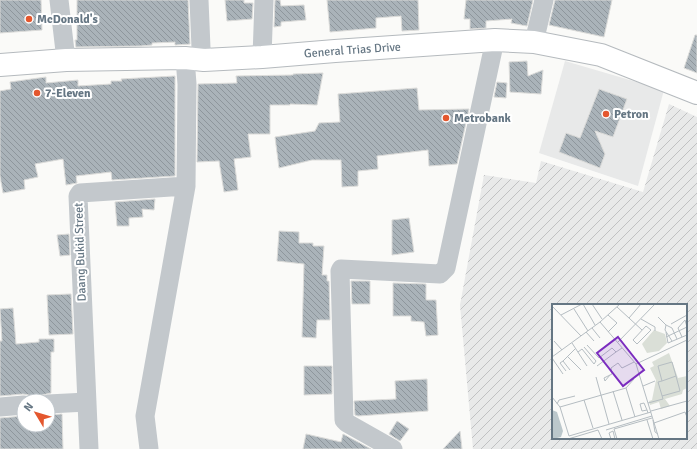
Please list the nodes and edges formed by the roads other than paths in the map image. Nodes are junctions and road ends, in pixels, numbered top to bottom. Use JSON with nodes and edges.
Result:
{"nodes":[{"id":1,"x":59,"y":0,"type":"edge"},
{"id":2,"x":199,"y":0,"type":"edge"},
{"id":3,"x":264,"y":0,"type":"edge"},
{"id":4,"x":544,"y":0,"type":"edge"},
{"id":5,"x":495,"y":40,"type":"junction"},
{"id":6,"x":534,"y":42,"type":"junction"},
{"id":7,"x":262,"y":57,"type":"junction"},
{"id":8,"x":194,"y":59,"type":"junction"},
{"id":9,"x":66,"y":60,"type":"junction"},
{"id":10,"x":0,"y":65,"type":"edge"},
{"id":11,"x":697,"y":93,"type":"edge"},
{"id":12,"x":186,"y":186,"type":"junction"},
{"id":13,"x":87,"y":402,"type":"junction"},
{"id":14,"x":56,"y":404,"type":"edge"},
{"id":15,"x":16,"y":406,"type":"edge"},
{"id":16,"x":0,"y":407,"type":"edge"},
{"id":17,"x":89,"y":449,"type":"edge"},
{"id":18,"x":149,"y":449,"type":"edge"},
{"id":19,"x":392,"y":449,"type":"edge"}],
"edges":[{"from":1,"to":9,"type":"street"},
{"from":2,"to":8,"type":"street"},
{"from":3,"to":7,"type":"street"},
{"from":4,"to":6,"type":"street"},
{"from":5,"to":6,"type":"main road","name":"General Trias Drive"},
{"from":5,"to":7,"type":"main road","name":"General Trias Drive"},
{"from":5,"to":19,"type":"street"},
{"from":6,"to":11,"type":"main road","name":"General Trias Drive"},
{"from":7,"to":8,"type":"main road","name":"General Trias Drive"},
{"from":8,"to":9,"type":"main road","name":"General Trias Drive"},
{"from":8,"to":12,"type":"street"},
{"from":9,"to":10,"type":"main road","name":"General Trias Drive"},
{"from":12,"to":13,"type":"street","name":"Daang Bukid Street"},
{"from":12,"to":18,"type":"street"},
{"from":13,"to":14,"type":"street"},
{"from":13,"to":17,"type":"street","name":"Daang Bukid Street"},
{"from":15,"to":16,"type":"street"}]}
